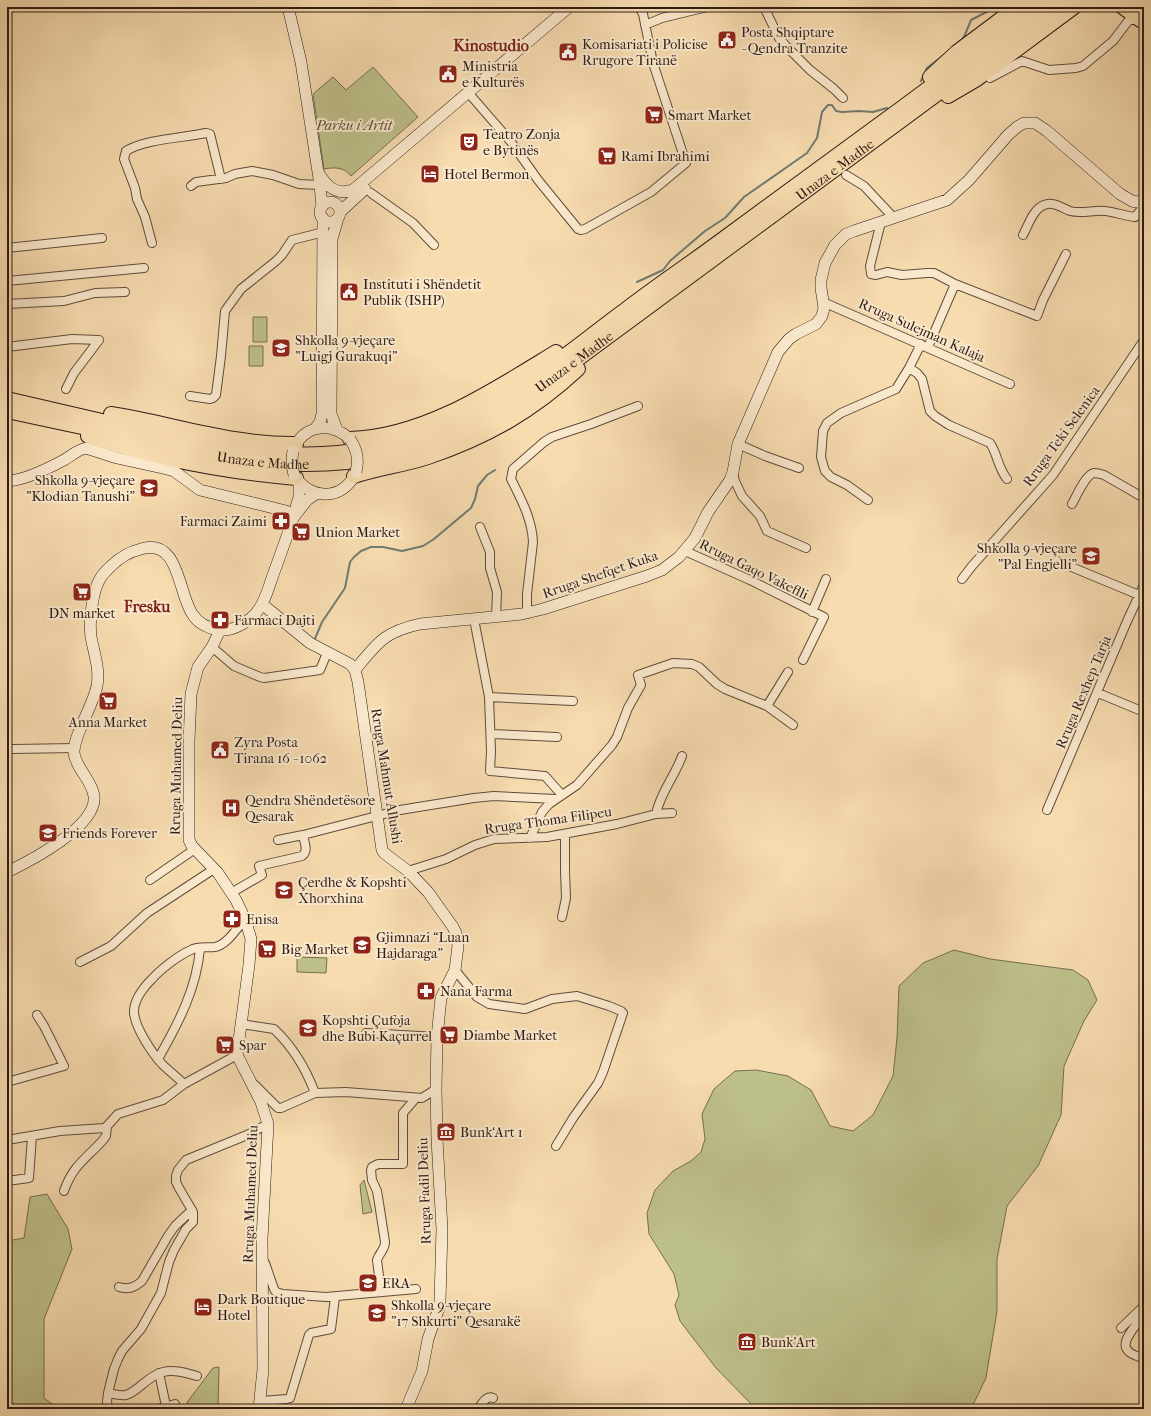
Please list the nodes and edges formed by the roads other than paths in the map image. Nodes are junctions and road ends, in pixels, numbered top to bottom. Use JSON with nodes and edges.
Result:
{"nodes":[{"id":1,"x":288,"y":7,"type":"edge"},
{"id":2,"x":569,"y":7,"type":"edge"},
{"id":3,"x":579,"y":7,"type":"edge"},
{"id":4,"x":639,"y":7,"type":"edge"},
{"id":5,"x":707,"y":7,"type":"edge"},
{"id":6,"x":764,"y":7,"type":"edge"},
{"id":7,"x":1017,"y":7,"type":"edge"},
{"id":8,"x":1038,"y":7,"type":"edge"},
{"id":9,"x":1055,"y":7,"type":"edge"},
{"id":10,"x":1074,"y":7,"type":"edge"},
{"id":11,"x":1121,"y":7,"type":"edge"},
{"id":12,"x":1134,"y":7,"type":"edge"},
{"id":13,"x":1138,"y":22,"type":"edge"},
{"id":14,"x":645,"y":25,"type":"junction"},
{"id":15,"x":990,"y":78,"type":"dead end"},
{"id":16,"x":472,"y":97,"type":"junction"},
{"id":17,"x":843,"y":98,"type":"dead end"},
{"id":18,"x":318,"y":172,"type":"junction"},
{"id":19,"x":846,"y":175,"type":"dead end"},
{"id":20,"x":220,"y":179,"type":"junction"},
{"id":21,"x":320,"y":185,"type":"junction"},
{"id":22,"x":190,"y":186,"type":"dead end"},
{"id":23,"x":353,"y":190,"type":"junction"},
{"id":24,"x":371,"y":192,"type":"dead end"},
{"id":25,"x":1144,"y":201,"type":"edge"},
{"id":26,"x":1144,"y":206,"type":"edge"},
{"id":27,"x":334,"y":208,"type":"junction"},
{"id":28,"x":771,"y":210,"type":"junction"},
{"id":29,"x":323,"y":218,"type":"junction"},
{"id":30,"x":894,"y":218,"type":"junction"},
{"id":31,"x":882,"y":222,"type":"junction"},
{"id":32,"x":324,"y":232,"type":"junction"},
{"id":33,"x":1023,"y":235,"type":"dead end"},
{"id":34,"x":102,"y":238,"type":"dead end"},
{"id":35,"x":152,"y":243,"type":"dead end"},
{"id":36,"x":434,"y":245,"type":"dead end"},
{"id":37,"x":7,"y":248,"type":"edge"},
{"id":38,"x":1066,"y":254,"type":"dead end"},
{"id":39,"x":144,"y":268,"type":"dead end"},
{"id":40,"x":7,"y":281,"type":"edge"},
{"id":41,"x":955,"y":284,"type":"junction"},
{"id":42,"x":125,"y":292,"type":"dead end"},
{"id":43,"x":823,"y":302,"type":"junction"},
{"id":44,"x":7,"y":304,"type":"edge"},
{"id":45,"x":626,"y":316,"type":"junction"},
{"id":46,"x":1144,"y":340,"type":"edge"},
{"id":47,"x":924,"y":345,"type":"junction"},
{"id":48,"x":7,"y":347,"type":"edge"},
{"id":49,"x":910,"y":368,"type":"junction"},
{"id":50,"x":1010,"y":384,"type":"dead end"},
{"id":51,"x":66,"y":389,"type":"dead end"},
{"id":52,"x":190,"y":396,"type":"dead end"},
{"id":53,"x":9,"y":403,"type":"edge"},
{"id":54,"x":638,"y":406,"type":"dead end"},
{"id":55,"x":31,"y":416,"type":"junction"},
{"id":56,"x":315,"y":429,"type":"junction"},
{"id":57,"x":337,"y":430,"type":"junction"},
{"id":58,"x":350,"y":439,"type":"junction"},
{"id":59,"x":296,"y":444,"type":"junction"},
{"id":60,"x":738,"y":444,"type":"junction"},
{"id":61,"x":799,"y":468,"type":"dead end"},
{"id":62,"x":733,"y":472,"type":"junction"},
{"id":63,"x":355,"y":474,"type":"junction"},
{"id":64,"x":296,"y":478,"type":"junction"},
{"id":65,"x":1007,"y":479,"type":"dead end"},
{"id":66,"x":7,"y":480,"type":"edge"},
{"id":67,"x":317,"y":493,"type":"junction"},
{"id":68,"x":1144,"y":498,"type":"edge"},
{"id":69,"x":868,"y":500,"type":"dead end"},
{"id":70,"x":1072,"y":504,"type":"dead end"},
{"id":71,"x":292,"y":521,"type":"junction"},
{"id":72,"x":480,"y":527,"type":"dead end"},
{"id":73,"x":806,"y":548,"type":"dead end"},
{"id":74,"x":685,"y":551,"type":"junction"},
{"id":75,"x":1057,"y":561,"type":"dead end"},
{"id":76,"x":826,"y":579,"type":"dead end"},
{"id":77,"x":962,"y":579,"type":"dead end"},
{"id":78,"x":1144,"y":585,"type":"edge"},
{"id":79,"x":1139,"y":595,"type":"junction"},
{"id":80,"x":262,"y":604,"type":"junction"},
{"id":81,"x":812,"y":612,"type":"junction"},
{"id":82,"x":527,"y":614,"type":"junction"},
{"id":83,"x":496,"y":617,"type":"junction"},
{"id":84,"x":474,"y":619,"type":"junction"},
{"id":85,"x":220,"y":630,"type":"junction"},
{"id":86,"x":212,"y":647,"type":"junction"},
{"id":87,"x":327,"y":653,"type":"junction"},
{"id":88,"x":803,"y":660,"type":"dead end"},
{"id":89,"x":355,"y":670,"type":"junction"},
{"id":90,"x":788,"y":672,"type":"dead end"},
{"id":91,"x":1098,"y":693,"type":"junction"},
{"id":92,"x":489,"y":697,"type":"junction"},
{"id":93,"x":573,"y":701,"type":"dead end"},
{"id":94,"x":767,"y":706,"type":"junction"},
{"id":95,"x":1144,"y":712,"type":"edge"},
{"id":96,"x":792,"y":725,"type":"dead end"},
{"id":97,"x":491,"y":734,"type":"junction"},
{"id":98,"x":557,"y":737,"type":"dead end"},
{"id":99,"x":75,"y":748,"type":"junction"},
{"id":100,"x":13,"y":749,"type":"dead end"},
{"id":101,"x":682,"y":756,"type":"dead end"},
{"id":102,"x":558,"y":797,"type":"junction"},
{"id":103,"x":1047,"y":810,"type":"dead end"},
{"id":104,"x":672,"y":813,"type":"dead end"},
{"id":105,"x":656,"y":814,"type":"junction"},
{"id":106,"x":377,"y":815,"type":"junction"},
{"id":107,"x":565,"y":834,"type":"junction"},
{"id":108,"x":303,"y":835,"type":"junction"},
{"id":109,"x":530,"y":838,"type":"junction"},
{"id":110,"x":278,"y":840,"type":"dead end"},
{"id":111,"x":195,"y":849,"type":"junction"},
{"id":112,"x":214,"y":869,"type":"junction"},
{"id":113,"x":408,"y":871,"type":"junction"},
{"id":114,"x":7,"y":872,"type":"edge"},
{"id":115,"x":150,"y":880,"type":"dead end"},
{"id":116,"x":231,"y":893,"type":"junction"},
{"id":117,"x":562,"y":917,"type":"dead end"},
{"id":118,"x":245,"y":918,"type":"junction"},
{"id":119,"x":200,"y":948,"type":"junction"},
{"id":120,"x":80,"y":962,"type":"dead end"},
{"id":121,"x":455,"y":970,"type":"junction"},
{"id":122,"x":37,"y":1015,"type":"dead end"},
{"id":123,"x":242,"y":1024,"type":"junction"},
{"id":124,"x":366,"y":1033,"type":"dead end"},
{"id":125,"x":437,"y":1037,"type":"junction"},
{"id":126,"x":237,"y":1055,"type":"junction"},
{"id":127,"x":158,"y":1059,"type":"junction"},
{"id":128,"x":250,"y":1080,"type":"junction"},
{"id":129,"x":7,"y":1082,"type":"edge"},
{"id":130,"x":184,"y":1084,"type":"junction"},
{"id":131,"x":436,"y":1089,"type":"junction"},
{"id":132,"x":315,"y":1093,"type":"junction"},
{"id":133,"x":416,"y":1098,"type":"junction"},
{"id":134,"x":268,"y":1124,"type":"junction"},
{"id":135,"x":107,"y":1126,"type":"junction"},
{"id":136,"x":32,"y":1136,"type":"junction"},
{"id":137,"x":7,"y":1140,"type":"edge"},
{"id":138,"x":556,"y":1146,"type":"dead end"},
{"id":139,"x":7,"y":1181,"type":"edge"},
{"id":140,"x":64,"y":1191,"type":"dead end"},
{"id":141,"x":192,"y":1210,"type":"junction"},
{"id":142,"x":263,"y":1257,"type":"junction"},
{"id":143,"x":119,"y":1287,"type":"dead end"},
{"id":144,"x":416,"y":1289,"type":"dead end"},
{"id":145,"x":381,"y":1292,"type":"junction"},
{"id":146,"x":335,"y":1297,"type":"junction"},
{"id":147,"x":1144,"y":1306,"type":"edge"},
{"id":148,"x":1144,"y":1313,"type":"edge"},
{"id":149,"x":1121,"y":1328,"type":"dead end"},
{"id":150,"x":1144,"y":1358,"type":"edge"},
{"id":151,"x":159,"y":1373,"type":"junction"},
{"id":152,"x":197,"y":1376,"type":"dead end"},
{"id":153,"x":108,"y":1393,"type":"junction"},
{"id":154,"x":493,"y":1398,"type":"dead end"},
{"id":155,"x":175,"y":1404,"type":"dead end"},
{"id":156,"x":260,"y":1405,"type":"edge"},
{"id":157,"x":166,"y":1406,"type":"junction"},
{"id":158,"x":108,"y":1409,"type":"edge"},
{"id":159,"x":158,"y":1409,"type":"edge"},
{"id":160,"x":406,"y":1409,"type":"edge"},
{"id":161,"x":478,"y":1409,"type":"edge"}],
"edges":[{"from":1,"to":18,"type":"street"},
{"from":2,"to":23,"type":"street"},
{"from":3,"to":16,"type":"street"},
{"from":4,"to":14,"type":"street"},
{"from":5,"to":14,"type":"street"},
{"from":6,"to":17,"type":"street"},
{"from":7,"to":28,"type":"highway"},
{"from":8,"to":28,"type":"highway","name":"Unaza e Madhe"},
{"from":9,"to":28,"type":"highway","name":"Unaza e Madhe"},
{"from":10,"to":28,"type":"highway"},
{"from":11,"to":13,"type":"main road"},
{"from":12,"to":13,"type":"main road"},
{"from":13,"to":15,"type":"street"},
{"from":14,"to":16,"type":"street"},
{"from":16,"to":27,"type":"street"},
{"from":18,"to":21,"type":"street"},
{"from":18,"to":23,"type":"street"},
{"from":19,"to":30,"type":"street"},
{"from":20,"to":21,"type":"street"},
{"from":20,"to":22,"type":"street"},
{"from":20,"to":35,"type":"street"},
{"from":21,"to":27,"type":"street"},
{"from":23,"to":27,"type":"street"},
{"from":24,"to":36,"type":"street"},
{"from":25,"to":30,"type":"street","name":"Rruga Shefqet Kuka"},
{"from":26,"to":33,"type":"street"},
{"from":27,"to":29,"type":"street"},
{"from":27,"to":29,"type":"street"},
{"from":27,"to":57,"type":"street"},
{"from":28,"to":45,"type":"highway","name":"Unaza e Madhe"},
{"from":29,"to":32,"type":"street"},
{"from":30,"to":31,"type":"street","name":"Rruga Shefqet Kuka"},
{"from":31,"to":41,"type":"street"},
{"from":31,"to":43,"type":"street","name":"Rruga Shefqet Kuka"},
{"from":32,"to":52,"type":"street"},
{"from":32,"to":56,"type":"street"},
{"from":34,"to":37,"type":"street"},
{"from":38,"to":41,"type":"street"},
{"from":39,"to":40,"type":"street"},
{"from":41,"to":47,"type":"street"},
{"from":42,"to":44,"type":"street"},
{"from":43,"to":47,"type":"street","name":"Rruga Sulejman Kalaja"},
{"from":43,"to":60,"type":"street","name":"Rruga Shefqet Kuka"},
{"from":45,"to":53,"type":"highway","name":"Unaza e Madhe"},
{"from":45,"to":55,"type":"highway","name":"Unaza e Madhe"},
{"from":45,"to":58,"type":"highway"},
{"from":45,"to":63,"type":"highway"},
{"from":46,"to":77,"type":"street","name":"Rruga Teki Selenica"},
{"from":47,"to":49,"type":"street"},
{"from":47,"to":50,"type":"street","name":"Rruga Sulejman Kalaja"},
{"from":48,"to":51,"type":"street"},
{"from":49,"to":65,"type":"street"},
{"from":49,"to":69,"type":"street"},
{"from":53,"to":55,"type":"highway","name":"Unaza e Madhe"},
{"from":53,"to":59,"type":"highway"},
{"from":54,"to":82,"type":"street"},
{"from":55,"to":64,"type":"highway"},
{"from":56,"to":57,"type":"street"},
{"from":56,"to":59,"type":"street"},
{"from":57,"to":58,"type":"street"},
{"from":58,"to":63,"type":"street","bridge":true},
{"from":59,"to":64,"type":"street","bridge":true},
{"from":60,"to":61,"type":"street"},
{"from":60,"to":62,"type":"street","name":"Rruga Shefqet Kuka"},
{"from":62,"to":73,"type":"street"},
{"from":62,"to":74,"type":"street","name":"Rruga Shefqet Kuka"},
{"from":63,"to":67,"type":"street"},
{"from":64,"to":67,"type":"street"},
{"from":64,"to":71,"type":"street"},
{"from":66,"to":71,"type":"street"},
{"from":67,"to":71,"type":"street"},
{"from":68,"to":70,"type":"street"},
{"from":71,"to":80,"type":"street"},
{"from":72,"to":83,"type":"street"},
{"from":74,"to":81,"type":"street","name":"Rruga Gaqo Vakeflli"},
{"from":74,"to":82,"type":"street","name":"Rruga Shefqet Kuka"},
{"from":75,"to":79,"type":"street"},
{"from":76,"to":81,"type":"street","name":"Rruga Gaqo Vakeflli"},
{"from":78,"to":79,"type":"street","name":"Rruga Rexhep Tarja"},
{"from":79,"to":91,"type":"street","name":"Rruga Rexhep Tarja"},
{"from":80,"to":85,"type":"street"},
{"from":80,"to":87,"type":"street"},
{"from":81,"to":88,"type":"street","name":"Rruga Gaqo Vakeflli"},
{"from":82,"to":83,"type":"street","name":"Rruga Shefqet Kuka"},
{"from":83,"to":84,"type":"street","name":"Rruga Shefqet Kuka"},
{"from":84,"to":89,"type":"street","name":"Rruga Shefqet Kuka"},
{"from":84,"to":92,"type":"street"},
{"from":85,"to":86,"type":"street","name":"Rruga Muhamed Deliu"},
{"from":85,"to":99,"type":"street"},
{"from":86,"to":87,"type":"street"},
{"from":86,"to":111,"type":"street","name":"Rruga Muhamed Deliu"},
{"from":87,"to":89,"type":"street"},
{"from":89,"to":106,"type":"street","name":"Rruga Mahmut Allushi"},
{"from":90,"to":94,"type":"street"},
{"from":91,"to":95,"type":"street"},
{"from":91,"to":103,"type":"street","name":"Rruga Rexhep Tarja"},
{"from":92,"to":93,"type":"street"},
{"from":92,"to":97,"type":"street"},
{"from":94,"to":96,"type":"street"},
{"from":94,"to":102,"type":"street"},
{"from":97,"to":98,"type":"street"},
{"from":97,"to":102,"type":"street"},
{"from":99,"to":100,"type":"street"},
{"from":99,"to":114,"type":"street"},
{"from":101,"to":105,"type":"street"},
{"from":102,"to":106,"type":"street"},
{"from":102,"to":109,"type":"street"},
{"from":104,"to":105,"type":"street","name":"Rruga Thoma Filipeu"},
{"from":105,"to":107,"type":"street","name":"Rruga Thoma Filipeu"},
{"from":106,"to":108,"type":"street"},
{"from":106,"to":113,"type":"street","name":"Rruga Mahmut Allushi"},
{"from":107,"to":109,"type":"street","name":"Rruga Thoma Filipeu"},
{"from":107,"to":117,"type":"street"},
{"from":108,"to":110,"type":"street"},
{"from":108,"to":116,"type":"street"},
{"from":109,"to":113,"type":"street","name":"Rruga Thoma Filipeu"},
{"from":111,"to":112,"type":"street","name":"Rruga Muhamed Deliu"},
{"from":111,"to":115,"type":"street"},
{"from":112,"to":116,"type":"street","name":"Rruga Muhamed Deliu"},
{"from":112,"to":120,"type":"street"},
{"from":113,"to":121,"type":"street","name":"Rruga Mahmut Allushi"},
{"from":116,"to":118,"type":"street","name":"Rruga Muhamed Deliu"},
{"from":118,"to":119,"type":"street"},
{"from":118,"to":123,"type":"street","name":"Rruga Muhamed Deliu"},
{"from":119,"to":127,"type":"street"},
{"from":119,"to":127,"type":"street"},
{"from":121,"to":125,"type":"street","name":"Rruga Fadil Deliu"},
{"from":121,"to":138,"type":"street"},
{"from":122,"to":129,"type":"street"},
{"from":123,"to":126,"type":"street","name":"Rruga Muhamed Deliu"},
{"from":123,"to":132,"type":"street"},
{"from":124,"to":125,"type":"street"},
{"from":125,"to":131,"type":"street","name":"Rruga Fadil Deliu"},
{"from":126,"to":128,"type":"street","name":"Rruga Muhamed Deliu"},
{"from":126,"to":130,"type":"street"},
{"from":127,"to":130,"type":"street"},
{"from":128,"to":132,"type":"street"},
{"from":128,"to":134,"type":"street","name":"Rruga Muhamed Deliu"},
{"from":130,"to":135,"type":"street"},
{"from":131,"to":133,"type":"street"},
{"from":131,"to":160,"type":"street","name":"Rruga Fadil Deliu"},
{"from":132,"to":133,"type":"street"},
{"from":133,"to":145,"type":"street"},
{"from":134,"to":141,"type":"street"},
{"from":134,"to":142,"type":"street","name":"Rruga Muhamed Deliu"},
{"from":135,"to":136,"type":"street"},
{"from":135,"to":140,"type":"street"},
{"from":136,"to":137,"type":"street"},
{"from":136,"to":139,"type":"street"},
{"from":141,"to":143,"type":"street"},
{"from":141,"to":153,"type":"street"},
{"from":142,"to":146,"type":"street"},
{"from":142,"to":156,"type":"street","name":"Rruga Muhamed Deliu"},
{"from":144,"to":145,"type":"street"},
{"from":145,"to":146,"type":"street"},
{"from":146,"to":156,"type":"street"},
{"from":147,"to":149,"type":"street"},
{"from":148,"to":150,"type":"street"},
{"from":151,"to":152,"type":"street"},
{"from":151,"to":153,"type":"street"},
{"from":151,"to":157,"type":"street"},
{"from":153,"to":158,"type":"street"},
{"from":154,"to":161,"type":"street"},
{"from":155,"to":157,"type":"street"},
{"from":157,"to":159,"type":"street"}]}
